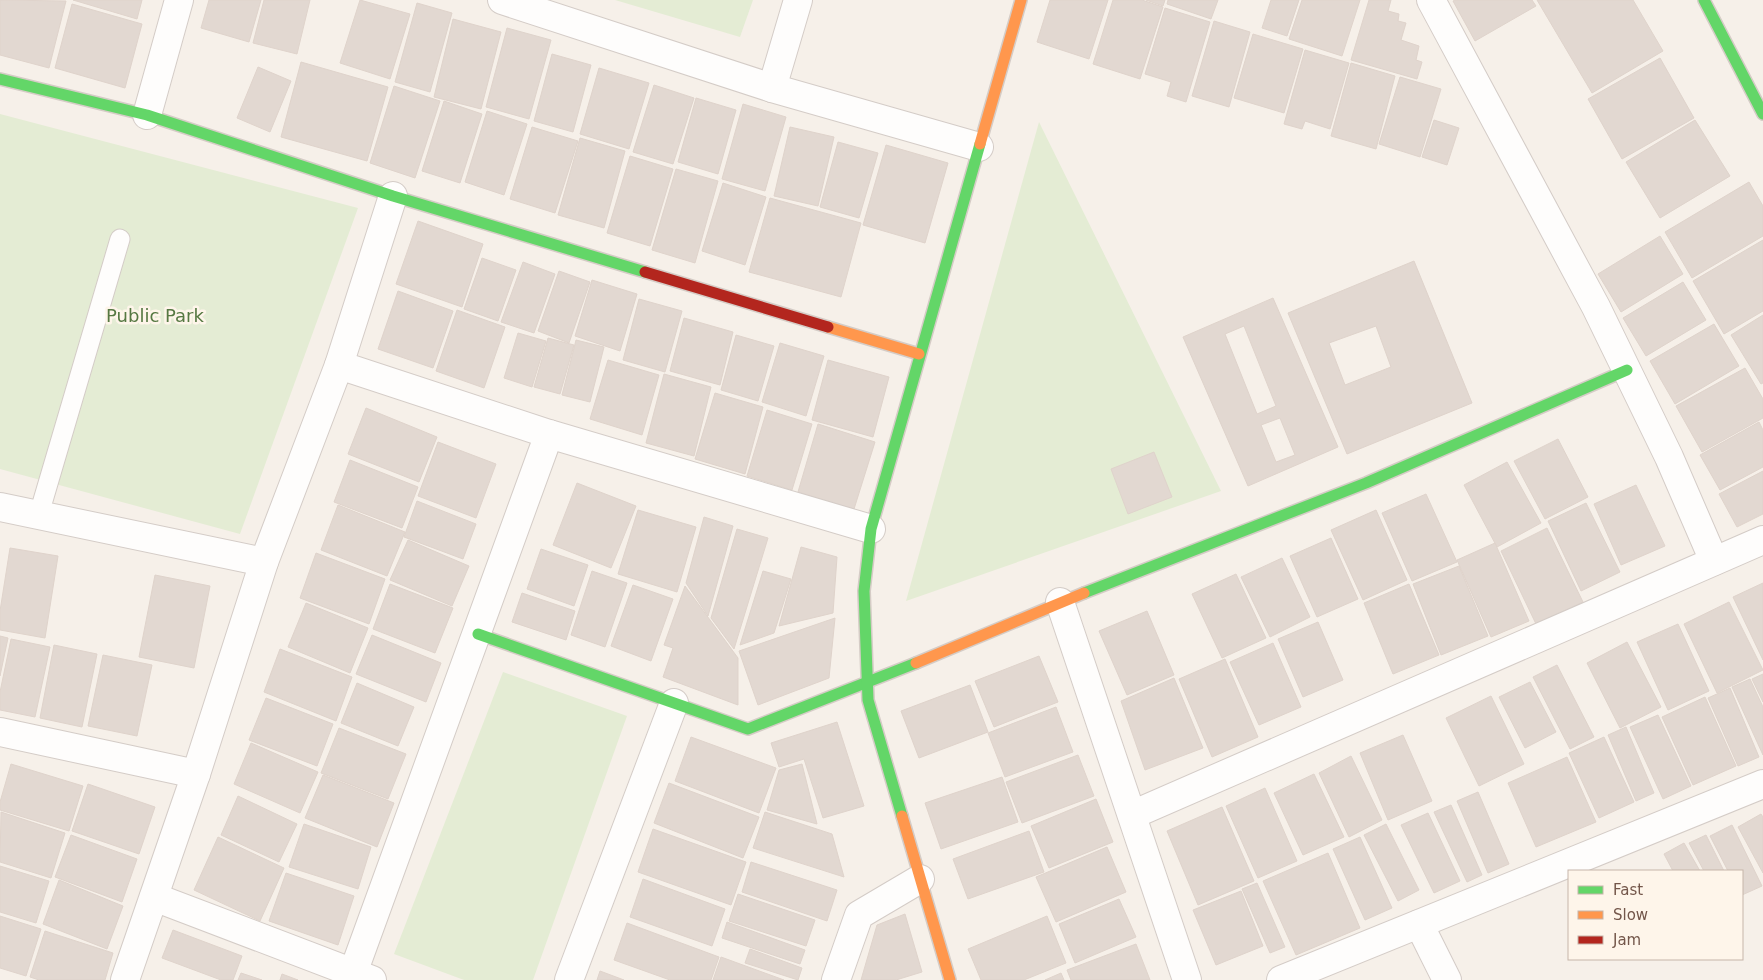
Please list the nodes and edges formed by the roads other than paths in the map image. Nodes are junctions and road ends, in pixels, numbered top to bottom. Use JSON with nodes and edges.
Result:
{"nodes":[{"id":1,"x":179,"y":0,"type":"edge"},
{"id":2,"x":502,"y":0,"type":"edge"},
{"id":3,"x":798,"y":0,"type":"edge"},
{"id":4,"x":1021,"y":0,"type":"edge"},
{"id":5,"x":1431,"y":0,"type":"edge"},
{"id":6,"x":1704,"y":0,"type":"edge"},
{"id":7,"x":0,"y":79,"type":"edge"},
{"id":8,"x":772,"y":88,"type":"junction"},
{"id":9,"x":1763,"y":114,"type":"edge"},
{"id":10,"x":147,"y":115,"type":"junction"},
{"id":11,"x":979,"y":147,"type":"junction"},
{"id":12,"x":393,"y":196,"type":"junction"},
{"id":13,"x":120,"y":239,"type":"dead end"},
{"id":14,"x":919,"y":354,"type":"junction"},
{"id":15,"x":339,"y":365,"type":"junction"},
{"id":16,"x":1627,"y":370,"type":"junction"},
{"id":17,"x":549,"y":434,"type":"junction"},
{"id":18,"x":0,"y":507,"type":"edge"},
{"id":19,"x":40,"y":514,"type":"junction"},
{"id":20,"x":871,"y":529,"type":"junction"},
{"id":21,"x":1763,"y":540,"type":"edge"},
{"id":22,"x":1714,"y":561,"type":"junction"},
{"id":23,"x":264,"y":562,"type":"junction"},
{"id":24,"x":1060,"y":602,"type":"junction"},
{"id":25,"x":478,"y":634,"type":"junction"},
{"id":26,"x":867,"y":684,"type":"junction"},
{"id":27,"x":674,"y":703,"type":"junction"},
{"id":28,"x":0,"y":732,"type":"edge"},
{"id":29,"x":196,"y":774,"type":"junction"},
{"id":30,"x":1763,"y":784,"type":"edge"},
{"id":31,"x":1132,"y":815,"type":"junction"},
{"id":32,"x":920,"y":879,"type":"junction"},
{"id":33,"x":154,"y":897,"type":"junction"},
{"id":34,"x":1419,"y":924,"type":"junction"},
{"id":35,"x":363,"y":977,"type":"edge"},
{"id":36,"x":125,"y":980,"type":"edge"},
{"id":37,"x":569,"y":980,"type":"edge"},
{"id":38,"x":836,"y":980,"type":"edge"},
{"id":39,"x":950,"y":980,"type":"edge"},
{"id":40,"x":1187,"y":980,"type":"edge"},
{"id":41,"x":1281,"y":980,"type":"edge"},
{"id":42,"x":1448,"y":980,"type":"edge"}],
"edges":[{"from":1,"to":10,"type":"street"},
{"from":2,"to":8,"type":"street"},
{"from":3,"to":8,"type":"street"},
{"from":4,"to":11,"type":"street"},
{"from":5,"to":16,"type":"street"},
{"from":6,"to":9,"type":"street"},
{"from":7,"to":10,"type":"street"},
{"from":8,"to":11,"type":"street"},
{"from":10,"to":12,"type":"street"},
{"from":11,"to":14,"type":"street"},
{"from":12,"to":14,"type":"street"},
{"from":12,"to":15,"type":"street"},
{"from":13,"to":19,"type":"lane"},
{"from":14,"to":20,"type":"street"},
{"from":15,"to":17,"type":"street"},
{"from":15,"to":23,"type":"street"},
{"from":16,"to":22,"type":"street"},
{"from":16,"to":24,"type":"street"},
{"from":17,"to":20,"type":"street"},
{"from":17,"to":25,"type":"street"},
{"from":18,"to":19,"type":"street"},
{"from":19,"to":23,"type":"street"},
{"from":20,"to":26,"type":"street"},
{"from":21,"to":22,"type":"street"},
{"from":22,"to":31,"type":"street"},
{"from":23,"to":29,"type":"street"},
{"from":24,"to":26,"type":"street"},
{"from":24,"to":31,"type":"street"},
{"from":25,"to":27,"type":"street"},
{"from":25,"to":35,"type":"street"},
{"from":26,"to":27,"type":"street"},
{"from":26,"to":32,"type":"street"},
{"from":27,"to":37,"type":"street"},
{"from":28,"to":29,"type":"street"},
{"from":29,"to":33,"type":"street"},
{"from":30,"to":34,"type":"street"},
{"from":31,"to":40,"type":"street"},
{"from":32,"to":38,"type":"street"},
{"from":32,"to":39,"type":"street"},
{"from":33,"to":35,"type":"street"},
{"from":33,"to":36,"type":"street"},
{"from":34,"to":41,"type":"street"},
{"from":34,"to":42,"type":"street"}]}
